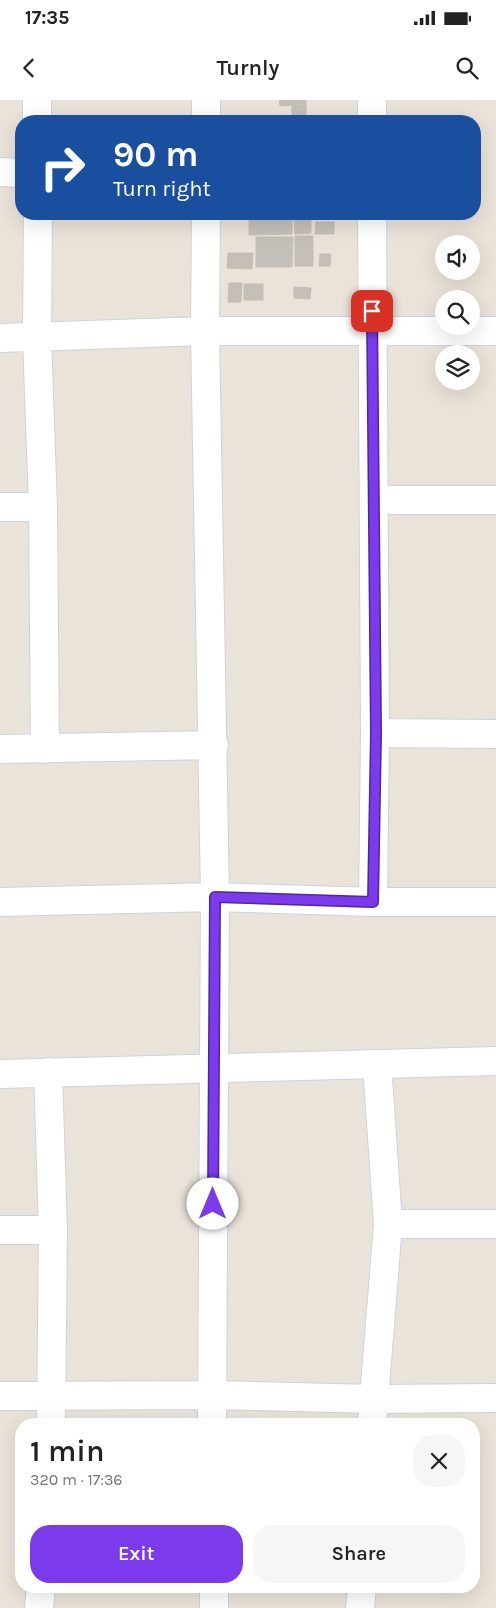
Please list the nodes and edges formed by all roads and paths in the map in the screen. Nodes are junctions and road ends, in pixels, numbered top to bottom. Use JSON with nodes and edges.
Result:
{"nodes":[{"id":1,"x":37,"y":100,"type":"edge"},
{"id":2,"x":206,"y":100,"type":"edge"},
{"id":3,"x":372,"y":100,"type":"edge"},
{"id":4,"x":37,"y":115,"type":"edge"},
{"id":5,"x":206,"y":115,"type":"edge"},
{"id":6,"x":372,"y":115,"type":"edge"},
{"id":7,"x":0,"y":172,"type":"edge"},
{"id":8,"x":15,"y":173,"type":"edge"},
{"id":9,"x":38,"y":220,"type":"edge"},
{"id":10,"x":206,"y":220,"type":"edge"},
{"id":11,"x":372,"y":220,"type":"edge"},
{"id":12,"x":372,"y":330,"type":"junction"},
{"id":13,"x":205,"y":331,"type":"junction"},
{"id":14,"x":496,"y":331,"type":"edge"},
{"id":15,"x":37,"y":337,"type":"junction"},
{"id":16,"x":0,"y":338,"type":"edge"},
{"id":17,"x":374,"y":500,"type":"junction"},
{"id":18,"x":496,"y":500,"type":"edge"},
{"id":19,"x":0,"y":507,"type":"edge"},
{"id":20,"x":43,"y":508,"type":"junction"},
{"id":21,"x":376,"y":733,"type":"junction"},
{"id":22,"x":496,"y":734,"type":"edge"},
{"id":23,"x":214,"y":745,"type":"junction"},
{"id":24,"x":0,"y":749,"type":"edge"},
{"id":25,"x":45,"y":749,"type":"junction"},
{"id":26,"x":215,"y":897,"type":"junction"},
{"id":27,"x":0,"y":902,"type":"edge"},
{"id":28,"x":373,"y":902,"type":"junction"},
{"id":29,"x":496,"y":902,"type":"edge"},
{"id":30,"x":496,"y":1061,"type":"edge"},
{"id":31,"x":377,"y":1064,"type":"junction"},
{"id":32,"x":214,"y":1070,"type":"junction"},
{"id":33,"x":48,"y":1072,"type":"junction"},
{"id":34,"x":0,"y":1074,"type":"edge"},
{"id":35,"x":388,"y":1224,"type":"junction"},
{"id":36,"x":496,"y":1224,"type":"edge"},
{"id":37,"x":0,"y":1230,"type":"edge"},
{"id":38,"x":53,"y":1230,"type":"junction"},
{"id":39,"x":212,"y":1395,"type":"junction"},
{"id":40,"x":0,"y":1396,"type":"edge"},
{"id":41,"x":52,"y":1396,"type":"junction"},
{"id":42,"x":496,"y":1398,"type":"edge"},
{"id":43,"x":373,"y":1411,"type":"edge"},
{"id":44,"x":51,"y":1418,"type":"edge"},
{"id":45,"x":212,"y":1418,"type":"edge"},
{"id":46,"x":40,"y":1593,"type":"edge"},
{"id":47,"x":214,"y":1593,"type":"edge"},
{"id":48,"x":361,"y":1593,"type":"edge"},
{"id":49,"x":39,"y":1608,"type":"edge"},
{"id":50,"x":214,"y":1608,"type":"edge"},
{"id":51,"x":360,"y":1608,"type":"edge"}],
"edges":[{"from":1,"to":4,"type":"street"},
{"from":2,"to":5,"type":"street"},
{"from":3,"to":6,"type":"street"},
{"from":7,"to":8,"type":"street"},
{"from":9,"to":15,"type":"street"},
{"from":10,"to":13,"type":"street"},
{"from":11,"to":12,"type":"street"},
{"from":12,"to":13,"type":"street"},
{"from":12,"to":14,"type":"street"},
{"from":12,"to":17,"type":"street"},
{"from":13,"to":15,"type":"street"},
{"from":13,"to":23,"type":"street"},
{"from":15,"to":16,"type":"street"},
{"from":15,"to":20,"type":"street"},
{"from":17,"to":18,"type":"street"},
{"from":17,"to":21,"type":"street"},
{"from":19,"to":20,"type":"street"},
{"from":20,"to":25,"type":"street"},
{"from":21,"to":22,"type":"street"},
{"from":21,"to":28,"type":"street"},
{"from":23,"to":25,"type":"street"},
{"from":23,"to":26,"type":"street"},
{"from":24,"to":25,"type":"street"},
{"from":26,"to":27,"type":"street"},
{"from":26,"to":28,"type":"street"},
{"from":26,"to":32,"type":"street"},
{"from":28,"to":29,"type":"street"},
{"from":30,"to":31,"type":"street"},
{"from":31,"to":32,"type":"street"},
{"from":31,"to":35,"type":"street"},
{"from":32,"to":33,"type":"street"},
{"from":32,"to":39,"type":"street"},
{"from":33,"to":34,"type":"street"},
{"from":33,"to":38,"type":"street"},
{"from":35,"to":36,"type":"street"},
{"from":35,"to":43,"type":"street"},
{"from":37,"to":38,"type":"street"},
{"from":38,"to":41,"type":"street"},
{"from":39,"to":41,"type":"street"},
{"from":39,"to":43,"type":"street"},
{"from":39,"to":45,"type":"street"},
{"from":40,"to":41,"type":"street"},
{"from":41,"to":44,"type":"street"},
{"from":42,"to":43,"type":"street"},
{"from":46,"to":49,"type":"street"},
{"from":47,"to":50,"type":"street"},
{"from":48,"to":51,"type":"street"}]}
